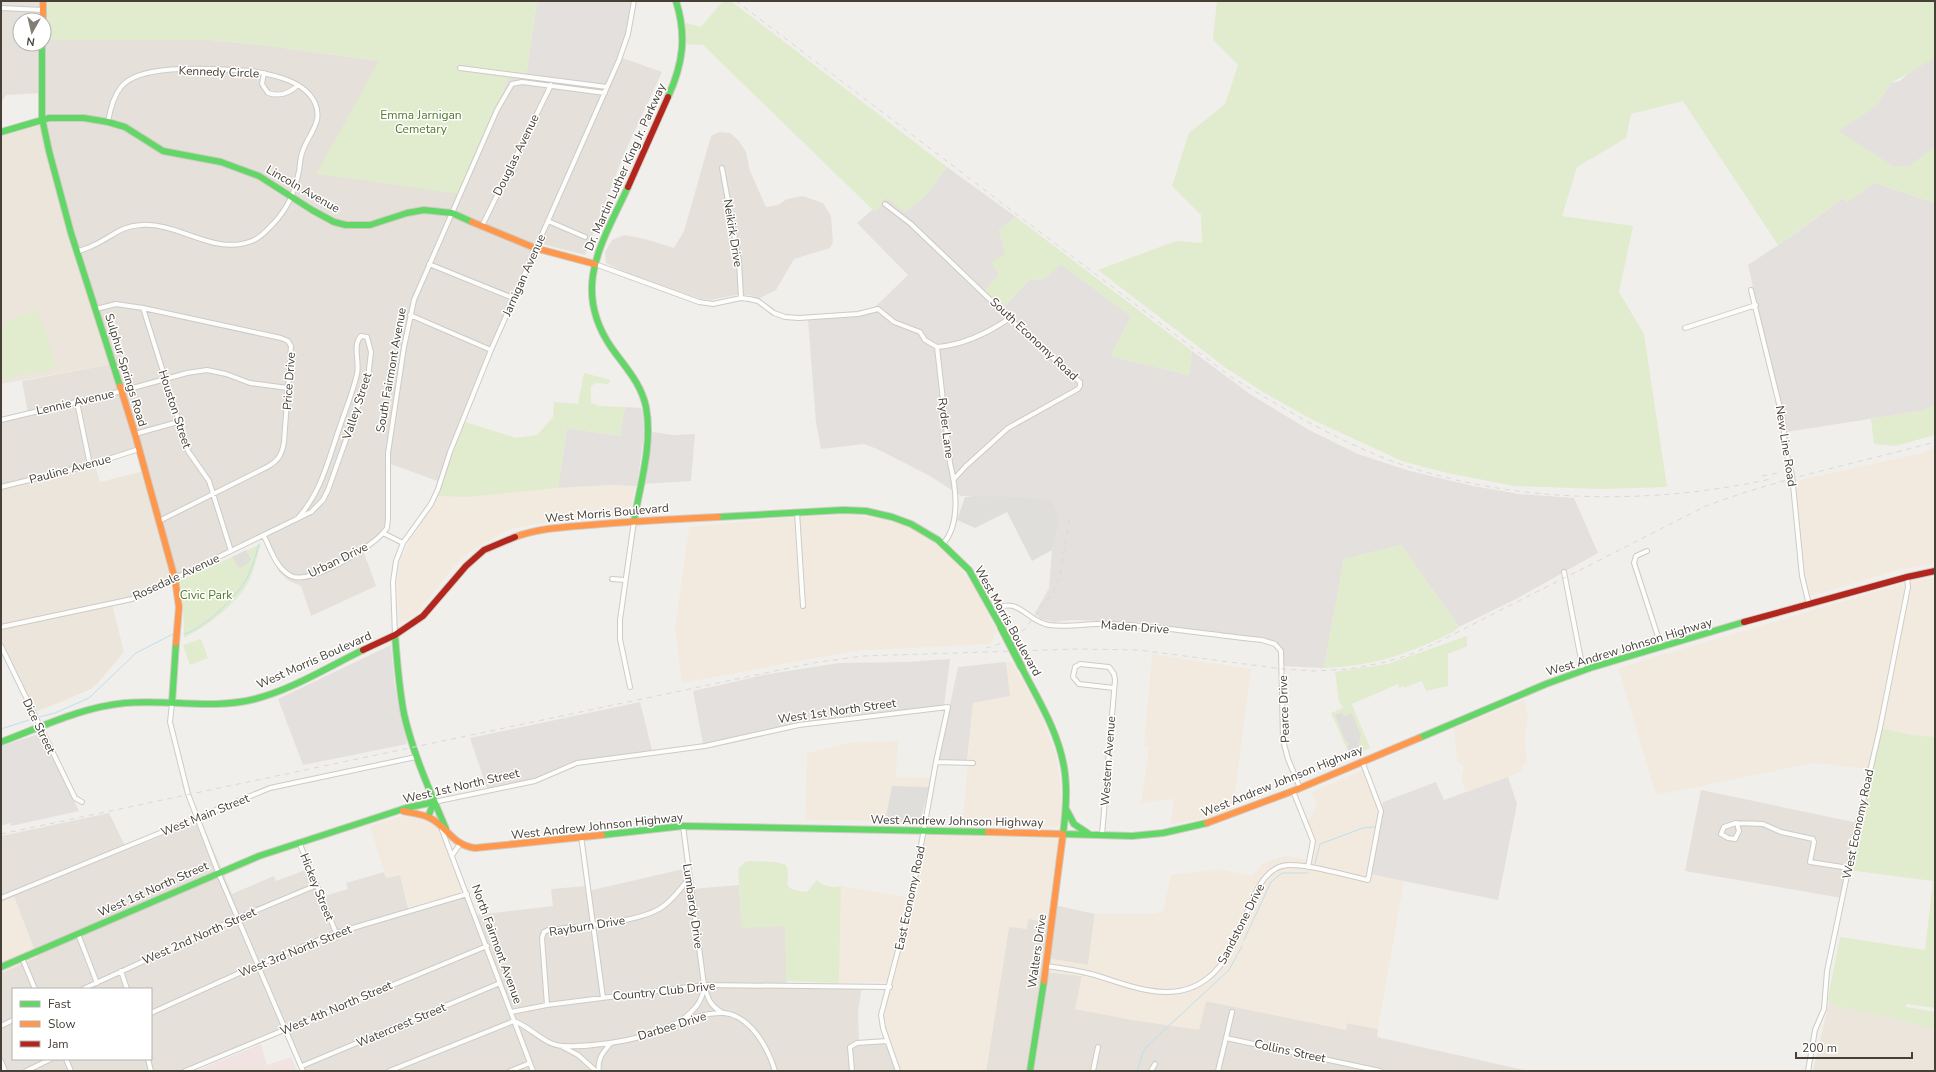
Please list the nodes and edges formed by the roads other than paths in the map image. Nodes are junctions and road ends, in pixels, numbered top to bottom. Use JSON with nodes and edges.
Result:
{"nodes":[{"id":1,"x":43,"y":1,"type":"edge"},
{"id":2,"x":634,"y":1,"type":"edge"},
{"id":3,"x":676,"y":1,"type":"edge"},
{"id":4,"x":1,"y":8,"type":"edge"},
{"id":5,"x":43,"y":10,"type":"joint"},
{"id":6,"x":42,"y":52,"type":"edge"},
{"id":7,"x":460,"y":68,"type":"dead end"},
{"id":8,"x":264,"y":73,"type":"junction"},
{"id":9,"x":298,"y":85,"type":"junction"},
{"id":10,"x":551,"y":85,"type":"junction"},
{"id":11,"x":607,"y":86,"type":"junction"},
{"id":12,"x":605,"y":93,"type":"junction"},
{"id":13,"x":42,"y":118,"type":"junction"},
{"id":14,"x":108,"y":122,"type":"junction"},
{"id":15,"x":1,"y":132,"type":"edge"},
{"id":16,"x":722,"y":168,"type":"dead end"},
{"id":17,"x":293,"y":196,"type":"junction"},
{"id":18,"x":885,"y":204,"type":"dead end"},
{"id":19,"x":452,"y":213,"type":"junction"},
{"id":20,"x":548,"y":222,"type":"junction"},
{"id":21,"x":482,"y":226,"type":"junction"},
{"id":22,"x":585,"y":237,"type":"dead end"},
{"id":23,"x":535,"y":248,"type":"junction"},
{"id":24,"x":78,"y":252,"type":"junction"},
{"id":25,"x":429,"y":264,"type":"junction"},
{"id":26,"x":595,"y":264,"type":"junction"},
{"id":27,"x":1751,"y":290,"type":"dead end"},
{"id":28,"x":513,"y":298,"type":"junction"},
{"id":29,"x":741,"y":298,"type":"junction"},
{"id":30,"x":1756,"y":305,"type":"junction"},
{"id":31,"x":142,"y":308,"type":"junction"},
{"id":32,"x":96,"y":309,"type":"junction"},
{"id":33,"x":410,"y":315,"type":"junction"},
{"id":34,"x":1010,"y":318,"type":"junction"},
{"id":35,"x":1686,"y":328,"type":"dead end"},
{"id":36,"x":937,"y":347,"type":"junction"},
{"id":37,"x":491,"y":350,"type":"junction"},
{"id":38,"x":164,"y":379,"type":"junction"},
{"id":39,"x":288,"y":388,"type":"junction"},
{"id":40,"x":122,"y":391,"type":"junction"},
{"id":41,"x":77,"y":402,"type":"junction"},
{"id":42,"x":1,"y":420,"type":"edge"},
{"id":43,"x":178,"y":422,"type":"junction"},
{"id":44,"x":135,"y":434,"type":"junction"},
{"id":45,"x":139,"y":450,"type":"junction"},
{"id":46,"x":90,"y":465,"type":"junction"},
{"id":47,"x":954,"y":479,"type":"junction"},
{"id":48,"x":1,"y":487,"type":"edge"},
{"id":49,"x":213,"y":494,"type":"junction"},
{"id":50,"x":797,"y":512,"type":"junction"},
{"id":51,"x":297,"y":519,"type":"junction"},
{"id":52,"x":159,"y":521,"type":"junction"},
{"id":53,"x":634,"y":521,"type":"junction"},
{"id":54,"x":383,"y":533,"type":"junction"},
{"id":55,"x":264,"y":536,"type":"junction"},
{"id":56,"x":403,"y":543,"type":"junction"},
{"id":57,"x":943,"y":544,"type":"junction"},
{"id":58,"x":242,"y":546,"type":"junction"},
{"id":59,"x":246,"y":550,"type":"dead end"},
{"id":60,"x":1647,"y":551,"type":"dead end"},
{"id":61,"x":231,"y":552,"type":"junction"},
{"id":62,"x":1935,"y":571,"type":"edge"},
{"id":63,"x":1564,"y":572,"type":"dead end"},
{"id":64,"x":1907,"y":577,"type":"junction"},
{"id":65,"x":176,"y":579,"type":"junction"},
{"id":66,"x":612,"y":579,"type":"dead end"},
{"id":67,"x":625,"y":580,"type":"junction"},
{"id":68,"x":1809,"y":605,"type":"junction"},
{"id":69,"x":803,"y":606,"type":"dead end"},
{"id":70,"x":992,"y":611,"type":"junction"},
{"id":71,"x":1,"y":628,"type":"edge"},
{"id":72,"x":395,"y":635,"type":"junction"},
{"id":73,"x":1,"y":646,"type":"edge"},
{"id":74,"x":1661,"y":646,"type":"junction"},
{"id":75,"x":1281,"y":651,"type":"joint"},
{"id":76,"x":1583,"y":670,"type":"junction"},
{"id":77,"x":630,"y":687,"type":"dead end"},
{"id":78,"x":1114,"y":688,"type":"junction"},
{"id":79,"x":172,"y":703,"type":"junction"},
{"id":80,"x":948,"y":707,"type":"joint"},
{"id":81,"x":40,"y":728,"type":"junction"},
{"id":82,"x":1,"y":742,"type":"edge"},
{"id":83,"x":416,"y":757,"type":"junction"},
{"id":84,"x":1362,"y":761,"type":"junction"},
{"id":85,"x":936,"y":762,"type":"junction"},
{"id":86,"x":973,"y":763,"type":"dead end"},
{"id":87,"x":1300,"y":788,"type":"junction"},
{"id":88,"x":1293,"y":791,"type":"junction"},
{"id":89,"x":82,"y":802,"type":"dead end"},
{"id":90,"x":434,"y":802,"type":"junction"},
{"id":91,"x":1066,"y":807,"type":"junction"},
{"id":92,"x":403,"y":811,"type":"junction"},
{"id":93,"x":428,"y":817,"type":"junction"},
{"id":94,"x":197,"y":818,"type":"junction"},
{"id":95,"x":1737,"y":823,"type":"junction"},
{"id":96,"x":440,"y":825,"type":"junction"},
{"id":97,"x":683,"y":826,"type":"junction"},
{"id":98,"x":924,"y":832,"type":"junction"},
{"id":99,"x":447,"y":833,"type":"junction"},
{"id":100,"x":1064,"y":834,"type":"junction"},
{"id":101,"x":1091,"y":835,"type":"junction"},
{"id":102,"x":1102,"y":835,"type":"junction"},
{"id":103,"x":581,"y":836,"type":"junction"},
{"id":104,"x":299,"y":842,"type":"junction"},
{"id":105,"x":460,"y":844,"type":"junction"},
{"id":106,"x":453,"y":854,"type":"junction"},
{"id":107,"x":1308,"y":867,"type":"junction"},
{"id":108,"x":1849,"y":868,"type":"junction"},
{"id":109,"x":218,"y":872,"type":"junction"},
{"id":110,"x":689,"y":878,"type":"junction"},
{"id":111,"x":316,"y":885,"type":"junction"},
{"id":112,"x":467,"y":894,"type":"junction"},
{"id":113,"x":1,"y":898,"type":"edge"},
{"id":114,"x":238,"y":918,"type":"junction"},
{"id":115,"x":592,"y":924,"type":"junction"},
{"id":116,"x":336,"y":933,"type":"junction"},
{"id":117,"x":78,"y":934,"type":"junction"},
{"id":118,"x":487,"y":946,"type":"junction"},
{"id":119,"x":22,"y":958,"type":"junction"},
{"id":120,"x":257,"y":965,"type":"junction"},
{"id":121,"x":1046,"y":966,"type":"junction"},
{"id":122,"x":1,"y":967,"type":"edge"},
{"id":123,"x":121,"y":972,"type":"junction"},
{"id":124,"x":97,"y":982,"type":"junction"},
{"id":125,"x":500,"y":983,"type":"junction"},
{"id":126,"x":704,"y":985,"type":"junction"},
{"id":127,"x":890,"y":987,"type":"junction"},
{"id":128,"x":35,"y":988,"type":"edge"},
{"id":129,"x":85,"y":988,"type":"edge"},
{"id":130,"x":127,"y":988,"type":"edge"},
{"id":131,"x":603,"y":998,"type":"junction"},
{"id":132,"x":547,"y":1005,"type":"junction"},
{"id":133,"x":511,"y":1012,"type":"junction"},
{"id":134,"x":1232,"y":1012,"type":"dead end"},
{"id":135,"x":152,"y":1013,"type":"edge"},
{"id":136,"x":723,"y":1013,"type":"junction"},
{"id":137,"x":12,"y":1020,"type":"edge"},
{"id":138,"x":514,"y":1021,"type":"junction"},
{"id":139,"x":681,"y":1021,"type":"junction"},
{"id":140,"x":1,"y":1026,"type":"edge"},
{"id":141,"x":285,"y":1030,"type":"junction"},
{"id":142,"x":1226,"y":1038,"type":"junction"},
{"id":143,"x":887,"y":1041,"type":"junction"},
{"id":144,"x":611,"y":1043,"type":"junction"},
{"id":145,"x":563,"y":1046,"type":"junction"},
{"id":146,"x":1098,"y":1047,"type":"dead end"},
{"id":147,"x":49,"y":1060,"type":"edge"},
{"id":148,"x":66,"y":1060,"type":"edge"},
{"id":149,"x":148,"y":1060,"type":"edge"},
{"id":150,"x":1,"y":1061,"type":"edge"},
{"id":151,"x":530,"y":1063,"type":"junction"},
{"id":152,"x":1154,"y":1064,"type":"dead end"},
{"id":153,"x":302,"y":1066,"type":"junction"},
{"id":154,"x":5,"y":1071,"type":"edge"},
{"id":155,"x":26,"y":1071,"type":"edge"},
{"id":156,"x":71,"y":1071,"type":"edge"},
{"id":157,"x":151,"y":1071,"type":"edge"},
{"id":158,"x":186,"y":1071,"type":"edge"},
{"id":159,"x":303,"y":1071,"type":"edge"},
{"id":160,"x":389,"y":1071,"type":"edge"},
{"id":161,"x":510,"y":1071,"type":"edge"},
{"id":162,"x":533,"y":1071,"type":"edge"},
{"id":163,"x":596,"y":1071,"type":"edge"},
{"id":164,"x":599,"y":1071,"type":"edge"},
{"id":165,"x":775,"y":1071,"type":"edge"},
{"id":166,"x":852,"y":1071,"type":"edge"},
{"id":167,"x":898,"y":1071,"type":"edge"},
{"id":168,"x":1030,"y":1071,"type":"edge"},
{"id":169,"x":1093,"y":1071,"type":"edge"},
{"id":170,"x":1151,"y":1071,"type":"edge"},
{"id":171,"x":1218,"y":1071,"type":"edge"},
{"id":172,"x":1380,"y":1071,"type":"edge"},
{"id":173,"x":1808,"y":1071,"type":"edge"}],
"edges":[{"from":1,"to":5,"type":"main road"},
{"from":2,"to":11,"type":"street","name":"Jarnigan Avenue"},
{"from":3,"to":26,"type":"main road","name":"Dr. Martin Luther King Jr. Parkway"},
{"from":4,"to":5,"type":"street"},
{"from":6,"to":13,"type":"main road","name":"Sulphur Springs Road"},
{"from":7,"to":11,"type":"street"},
{"from":8,"to":9,"type":"street","name":"Kennedy Circle"},
{"from":8,"to":9,"type":"street"},
{"from":8,"to":14,"type":"street","name":"Kennedy Circle"},
{"from":9,"to":17,"type":"street","name":"Kennedy Circle"},
{"from":10,"to":12,"type":"street","name":"South Fairmont Avenue"},
{"from":10,"to":19,"type":"street","name":"South Fairmont Avenue"},
{"from":10,"to":21,"type":"street","name":"Douglas Avenue"},
{"from":11,"to":12,"type":"street","name":"Jarnigan Avenue"},
{"from":12,"to":20,"type":"street","name":"Jarnigan Avenue"},
{"from":13,"to":14,"type":"main road","name":"Lincoln Avenue"},
{"from":13,"to":15,"type":"main road","name":"Lincoln Avenue"},
{"from":13,"to":24,"type":"main road","name":"Sulphur Springs Road"},
{"from":14,"to":17,"type":"main road","name":"Lincoln Avenue"},
{"from":16,"to":29,"type":"street","name":"Neikirk Drive"},
{"from":17,"to":19,"type":"main road","name":"Lincoln Avenue"},
{"from":17,"to":24,"type":"street","name":"Kennedy Circle"},
{"from":18,"to":34,"type":"street","name":"South Economy Road"},
{"from":19,"to":21,"type":"main road","name":"Lincoln Avenue"},
{"from":19,"to":25,"type":"street","name":"South Fairmont Avenue"},
{"from":20,"to":22,"type":"street"},
{"from":20,"to":23,"type":"street","name":"Jarnigan Avenue"},
{"from":21,"to":23,"type":"main road","name":"Lincoln Avenue"},
{"from":23,"to":26,"type":"main road","name":"Lincoln Avenue"},
{"from":23,"to":28,"type":"street","name":"Jarnigan Avenue"},
{"from":24,"to":32,"type":"main road","name":"Sulphur Springs Road"},
{"from":25,"to":28,"type":"street"},
{"from":25,"to":33,"type":"street","name":"South Fairmont Avenue"},
{"from":26,"to":29,"type":"street"},
{"from":26,"to":53,"type":"main road","name":"Dr. Martin Luther King Jr. Parkway"},
{"from":27,"to":30,"type":"street","name":"New Line Road"},
{"from":28,"to":37,"type":"street","name":"Jarnigan Avenue"},
{"from":29,"to":36,"type":"street"},
{"from":30,"to":35,"type":"street"},
{"from":30,"to":68,"type":"street","name":"New Line Road"},
{"from":31,"to":32,"type":"street","name":"Price Drive"},
{"from":31,"to":38,"type":"street","name":"Houston Street"},
{"from":31,"to":39,"type":"street","name":"Price Drive"},
{"from":32,"to":40,"type":"main road","name":"Sulphur Springs Road"},
{"from":33,"to":37,"type":"street"},
{"from":33,"to":54,"type":"street","name":"South Fairmont Avenue"},
{"from":34,"to":36,"type":"street"},
{"from":34,"to":47,"type":"street","name":"South Economy Road"},
{"from":36,"to":47,"type":"street","name":"Ryder Lane"},
{"from":37,"to":56,"type":"street","name":"Jarnigan Avenue"},
{"from":38,"to":39,"type":"street","name":"Lennie Avenue"},
{"from":38,"to":40,"type":"street","name":"Lennie Avenue"},
{"from":38,"to":43,"type":"street","name":"Houston Street"},
{"from":39,"to":49,"type":"street","name":"Price Drive"},
{"from":40,"to":41,"type":"street","name":"Lennie Avenue"},
{"from":40,"to":44,"type":"main road","name":"Sulphur Springs Road"},
{"from":41,"to":42,"type":"street","name":"Lennie Avenue"},
{"from":41,"to":46,"type":"street"},
{"from":43,"to":44,"type":"street"},
{"from":43,"to":49,"type":"street","name":"Houston Street"},
{"from":44,"to":45,"type":"main road","name":"Sulphur Springs Road"},
{"from":45,"to":46,"type":"street","name":"Pauline Avenue"},
{"from":45,"to":52,"type":"main road","name":"Sulphur Springs Road"},
{"from":46,"to":48,"type":"street","name":"Pauline Avenue"},
{"from":47,"to":57,"type":"street","name":"Ryder Lane"},
{"from":49,"to":52,"type":"street","name":"Price Drive"},
{"from":49,"to":61,"type":"street","name":"Houston Street"},
{"from":50,"to":53,"type":"main road","name":"West Morris Boulevard"},
{"from":50,"to":57,"type":"main road","name":"West Morris Boulevard"},
{"from":50,"to":69,"type":"street"},
{"from":51,"to":51,"type":"street","name":"Valley Street"},
{"from":51,"to":55,"type":"street","name":"Rosedale Avenue"},
{"from":52,"to":65,"type":"main road","name":"Sulphur Springs Road"},
{"from":53,"to":67,"type":"street","name":"Dr. Martin Luther King Jr. Parkway"},
{"from":53,"to":72,"type":"main road","name":"West Morris Boulevard"},
{"from":54,"to":55,"type":"street","name":"Urban Drive"},
{"from":54,"to":56,"type":"street"},
{"from":55,"to":58,"type":"street","name":"Rosedale Avenue"},
{"from":56,"to":72,"type":"street"},
{"from":57,"to":70,"type":"main road","name":"West Morris Boulevard"},
{"from":58,"to":59,"type":"street"},
{"from":58,"to":61,"type":"street","name":"Rosedale Avenue"},
{"from":60,"to":74,"type":"street"},
{"from":61,"to":65,"type":"street","name":"Rosedale Avenue"},
{"from":62,"to":64,"type":"main road","name":"West Andrew Johnson Highway"},
{"from":63,"to":76,"type":"street"},
{"from":64,"to":68,"type":"main road","name":"West Andrew Johnson Highway"},
{"from":64,"to":108,"type":"street","name":"West Economy Road"},
{"from":65,"to":71,"type":"street","name":"Rosedale Avenue"},
{"from":65,"to":79,"type":"main road","name":"Sulphur Springs Road"},
{"from":66,"to":67,"type":"street"},
{"from":67,"to":77,"type":"street","name":"Dr. Martin Luther King Jr. Parkway"},
{"from":68,"to":74,"type":"main road","name":"West Andrew Johnson Highway"},
{"from":70,"to":75,"type":"street","name":"Maden Drive"},
{"from":70,"to":91,"type":"main road","name":"West Morris Boulevard","bridge":true},
{"from":72,"to":79,"type":"main road","name":"West Morris Boulevard"},
{"from":72,"to":83,"type":"main road"},
{"from":73,"to":81,"type":"street","name":"Dice Street"},
{"from":74,"to":76,"type":"main road","name":"West Andrew Johnson Highway"},
{"from":75,"to":87,"type":"street","name":"Pearce Drive"},
{"from":76,"to":84,"type":"main road","name":"West Andrew Johnson Highway"},
{"from":78,"to":78,"type":"street","name":"Western Avenue"},
{"from":78,"to":102,"type":"street","name":"Western Avenue"},
{"from":79,"to":81,"type":"main road","name":"West Morris Boulevard"},
{"from":79,"to":94,"type":"street"},
{"from":80,"to":85,"type":"street","name":"East Economy Road"},
{"from":80,"to":90,"type":"street","name":"West 1st North Street"},
{"from":81,"to":82,"type":"main road","name":"West Morris Boulevard"},
{"from":81,"to":89,"type":"street","name":"Dice Street"},
{"from":83,"to":90,"type":"main road"},
{"from":83,"to":94,"type":"street","name":"West Main Street"},
{"from":84,"to":87,"type":"main road","name":"West Andrew Johnson Highway"},
{"from":84,"to":107,"type":"street","name":"Sandstone Drive"},
{"from":85,"to":86,"type":"street"},
{"from":85,"to":98,"type":"street","name":"East Economy Road"},
{"from":87,"to":88,"type":"main road","name":"West Andrew Johnson Highway"},
{"from":88,"to":102,"type":"main road","name":"West Andrew Johnson Highway"},
{"from":88,"to":107,"type":"street"},
{"from":90,"to":92,"type":"main road","name":"West 1st North Street"},
{"from":90,"to":93,"type":"main road"},
{"from":90,"to":99,"type":"main road"},
{"from":91,"to":100,"type":"main road","name":"West Morris Boulevard"},
{"from":91,"to":101,"type":"main road"},
{"from":92,"to":93,"type":"main road","name":"West Andrew Johnson Highway"},
{"from":92,"to":104,"type":"main road","name":"West 1st North Street"},
{"from":93,"to":96,"type":"main road","name":"West Andrew Johnson Highway"},
{"from":94,"to":109,"type":"street"},
{"from":94,"to":113,"type":"street","name":"West Main Street"},
{"from":95,"to":95,"type":"street"},
{"from":95,"to":108,"type":"street"},
{"from":96,"to":99,"type":"main road","name":"West Andrew Johnson Highway"},
{"from":96,"to":106,"type":"street","name":"North Fairmont Avenue"},
{"from":97,"to":98,"type":"main road","name":"West Andrew Johnson Highway"},
{"from":97,"to":103,"type":"main road","name":"West Andrew Johnson Highway"},
{"from":97,"to":110,"type":"street","name":"Lumbardy Drive"},
{"from":98,"to":100,"type":"main road","name":"West Andrew Johnson Highway"},
{"from":98,"to":127,"type":"street","name":"East Economy Road"},
{"from":99,"to":105,"type":"main road","name":"West Andrew Johnson Highway"},
{"from":100,"to":101,"type":"main road","name":"West Andrew Johnson Highway"},
{"from":100,"to":121,"type":"main road","name":"Walters Drive"},
{"from":101,"to":102,"type":"main road","name":"West Andrew Johnson Highway"},
{"from":103,"to":105,"type":"main road","name":"West Andrew Johnson Highway"},
{"from":103,"to":115,"type":"street"},
{"from":104,"to":109,"type":"main road","name":"West 1st North Street"},
{"from":104,"to":111,"type":"street","name":"Hickey Street"},
{"from":105,"to":106,"type":"street"},
{"from":106,"to":112,"type":"street","name":"North Fairmont Avenue"},
{"from":107,"to":121,"type":"street","name":"Sandstone Drive"},
{"from":108,"to":173,"type":"street","name":"West Economy Road"},
{"from":109,"to":114,"type":"street"},
{"from":109,"to":117,"type":"main road","name":"West 1st North Street"},
{"from":110,"to":115,"type":"street","name":"Rayburn Drive"},
{"from":110,"to":126,"type":"street","name":"Lumbardy Drive"},
{"from":111,"to":114,"type":"street","name":"West 2nd North Street"},
{"from":111,"to":116,"type":"street","name":"Hickey Street"},
{"from":112,"to":116,"type":"street","name":"West 3rd North Street"},
{"from":112,"to":118,"type":"street","name":"North Fairmont Avenue"},
{"from":114,"to":120,"type":"street"},
{"from":114,"to":123,"type":"street","name":"West 2nd North Street"},
{"from":115,"to":131,"type":"street"},
{"from":115,"to":132,"type":"street","name":"Rayburn Drive"},
{"from":116,"to":120,"type":"street","name":"West 3rd North Street"},
{"from":117,"to":119,"type":"main road","name":"West 1st North Street"},
{"from":117,"to":124,"type":"street"},
{"from":118,"to":125,"type":"street","name":"North Fairmont Avenue"},
{"from":118,"to":141,"type":"street","name":"West 4th North Street"},
{"from":119,"to":122,"type":"main road","name":"West 1st North Street"},
{"from":119,"to":128,"type":"street"},
{"from":120,"to":135,"type":"street","name":"West 3rd North Street"},
{"from":120,"to":141,"type":"street"},
{"from":121,"to":168,"type":"main road","name":"Walters Drive"},
{"from":123,"to":124,"type":"street","name":"West 2nd North Street"},
{"from":123,"to":130,"type":"street"},
{"from":124,"to":129,"type":"street","name":"West 2nd North Street"},
{"from":125,"to":133,"type":"street","name":"North Fairmont Avenue"},
{"from":125,"to":153,"type":"street","name":"Watercrest Street"},
{"from":126,"to":127,"type":"street","name":"Country Club Drive"},
{"from":126,"to":131,"type":"street","name":"Country Club Drive"},
{"from":126,"to":136,"type":"street"},
{"from":126,"to":139,"type":"street"},
{"from":127,"to":143,"type":"street","name":"East Economy Road"},
{"from":131,"to":132,"type":"street","name":"Country Club Drive"},
{"from":132,"to":133,"type":"street","name":"Country Club Drive"},
{"from":133,"to":138,"type":"street","name":"North Fairmont Avenue"},
{"from":134,"to":142,"type":"street"},
{"from":136,"to":139,"type":"street","name":"Darbee Drive"},
{"from":136,"to":165,"type":"street","name":"Darbee Drive"},
{"from":137,"to":140,"type":"street"},
{"from":138,"to":145,"type":"street","name":"Darbee Drive"},
{"from":138,"to":151,"type":"street","name":"North Fairmont Avenue"},
{"from":138,"to":160,"type":"street"},
{"from":139,"to":144,"type":"street","name":"Darbee Drive"},
{"from":141,"to":153,"type":"street"},
{"from":141,"to":158,"type":"street","name":"West 4th North Street"},
{"from":142,"to":171,"type":"street"},
{"from":142,"to":172,"type":"street","name":"Collins Street"},
{"from":143,"to":166,"type":"street"},
{"from":143,"to":167,"type":"street","name":"East Economy Road"},
{"from":144,"to":145,"type":"street","name":"Darbee Drive"},
{"from":144,"to":164,"type":"street"},
{"from":145,"to":163,"type":"street","name":"Darbee Drive"},
{"from":146,"to":169,"type":"street"},
{"from":147,"to":155,"type":"street"},
{"from":148,"to":156,"type":"street"},
{"from":149,"to":157,"type":"street"},
{"from":150,"to":154,"type":"street"},
{"from":151,"to":161,"type":"street"},
{"from":151,"to":162,"type":"street","name":"North Fairmont Avenue"},
{"from":152,"to":170,"type":"street"},
{"from":153,"to":159,"type":"street"}]}
